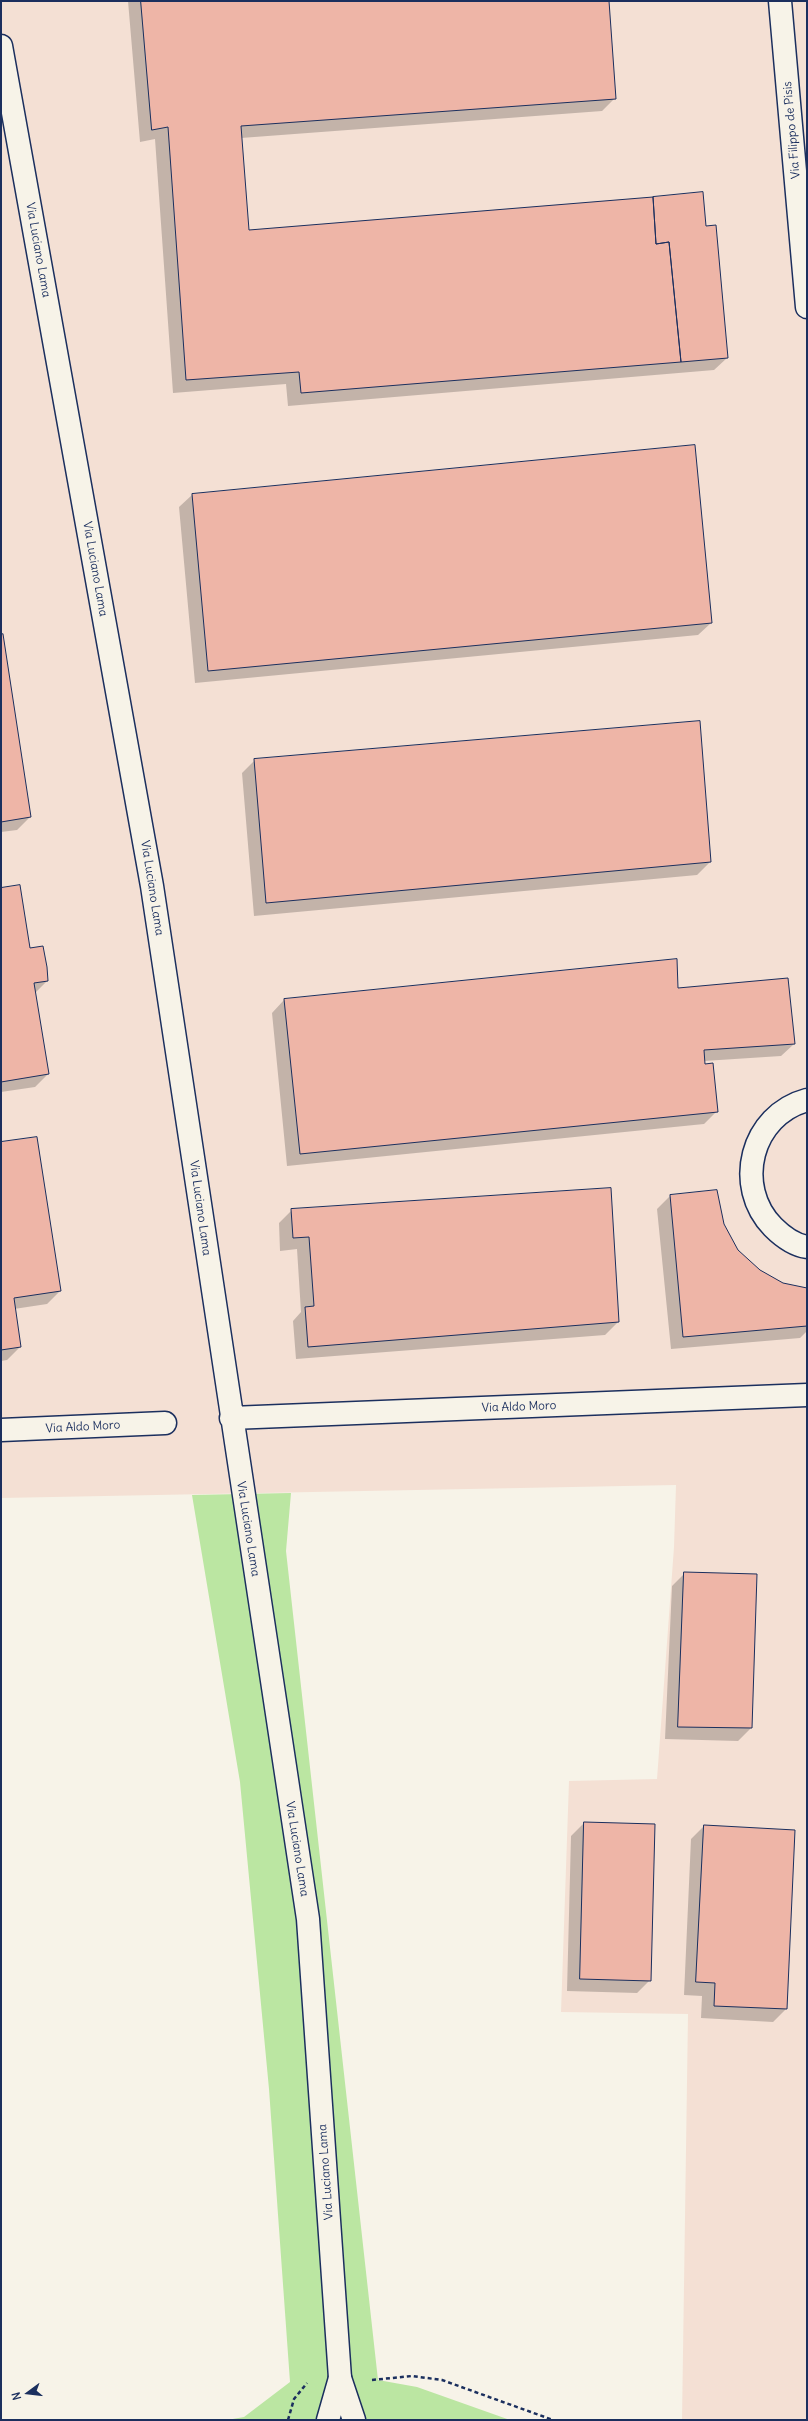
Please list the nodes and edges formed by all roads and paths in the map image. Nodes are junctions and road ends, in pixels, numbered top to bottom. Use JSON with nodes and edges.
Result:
{"nodes":[{"id":1,"x":780,"y":1,"type":"edge"},
{"id":2,"x":1,"y":46,"type":"edge"},
{"id":3,"x":807,"y":307,"type":"edge"},
{"id":4,"x":807,"y":1100,"type":"edge"},
{"id":5,"x":807,"y":1247,"type":"edge"},
{"id":6,"x":807,"y":1395,"type":"edge"},
{"id":7,"x":231,"y":1418,"type":"junction"},
{"id":8,"x":165,"y":1423,"type":"dead end"},
{"id":9,"x":1,"y":1430,"type":"edge"},
{"id":10,"x":340,"y":2378,"type":"junction"},
{"id":11,"x":288,"y":2420,"type":"edge"},
{"id":12,"x":328,"y":2420,"type":"edge"},
{"id":13,"x":354,"y":2420,"type":"edge"},
{"id":14,"x":553,"y":2420,"type":"edge"}],
"edges":[{"from":1,"to":3,"type":"street","name":"Via Filippo de Pisis"},
{"from":2,"to":7,"type":"street","name":"Via Luciano Lama"},
{"from":4,"to":5,"type":"street"},
{"from":6,"to":7,"type":"street","name":"Via Aldo Moro"},
{"from":7,"to":10,"type":"street","name":"Via Luciano Lama"},
{"from":8,"to":9,"type":"street","name":"Via Aldo Moro"},
{"from":10,"to":11,"type":"path"},
{"from":10,"to":12,"type":"street"},
{"from":10,"to":13,"type":"street"},
{"from":10,"to":14,"type":"path"}]}
